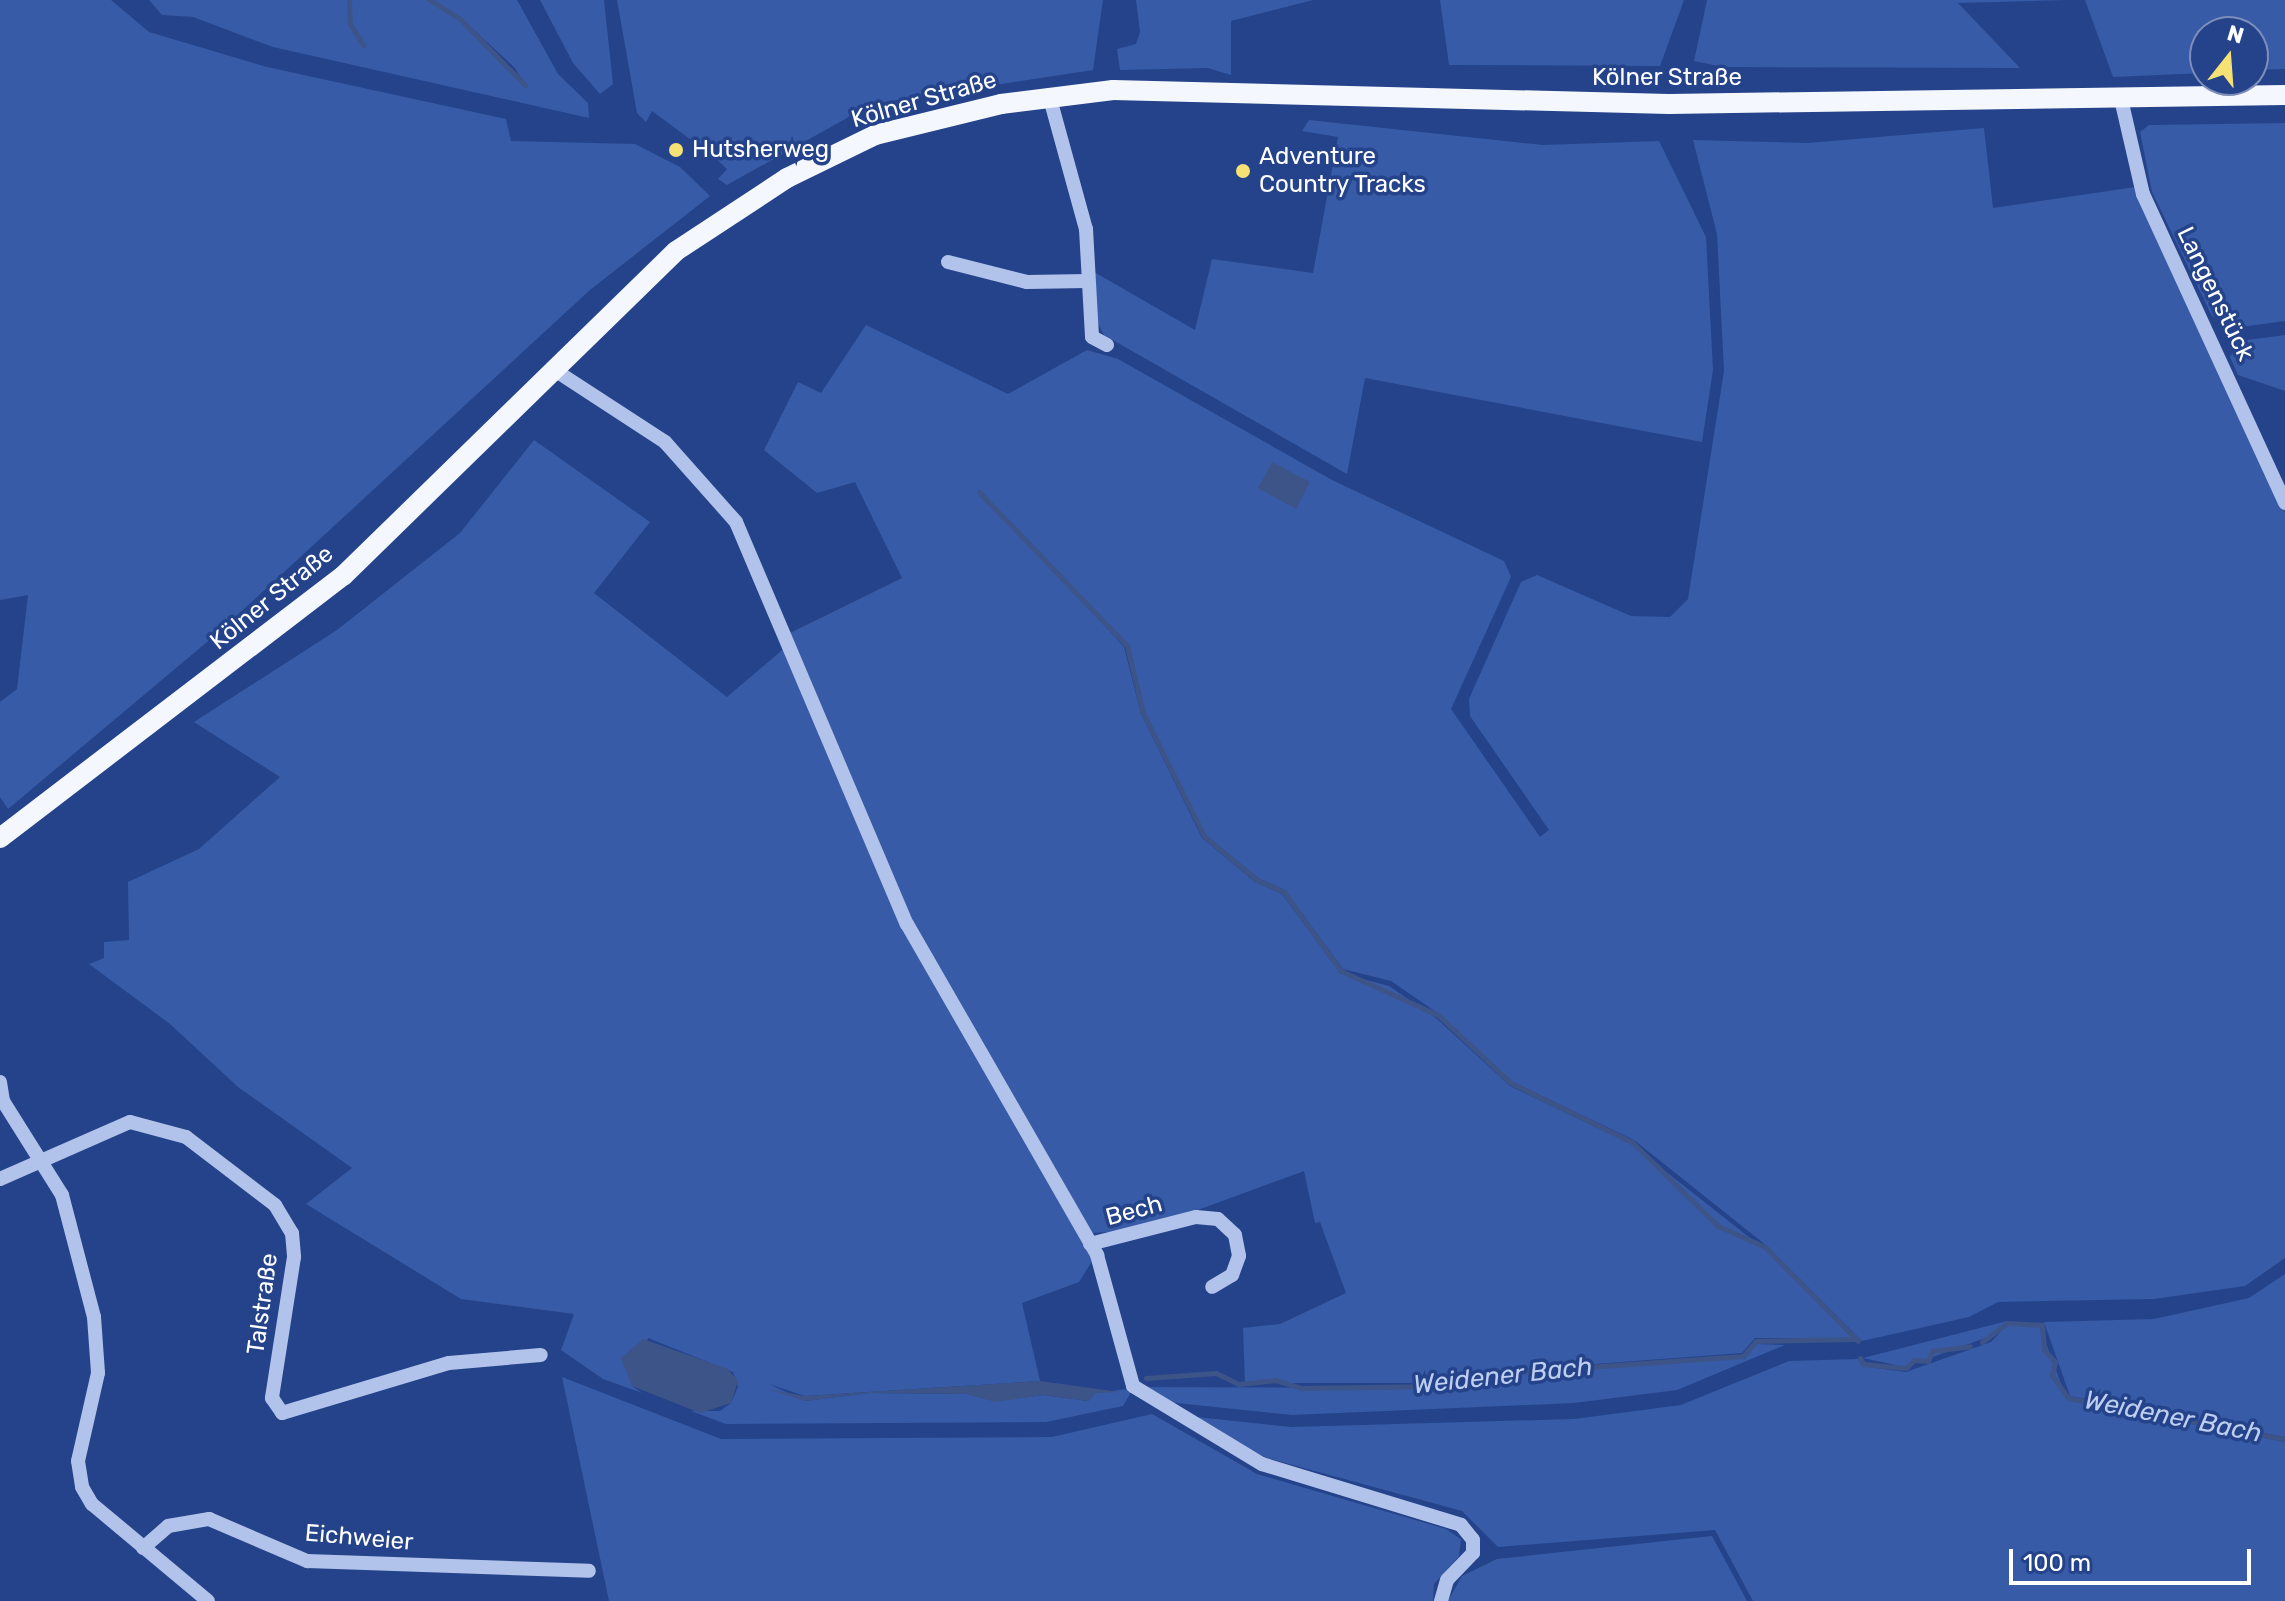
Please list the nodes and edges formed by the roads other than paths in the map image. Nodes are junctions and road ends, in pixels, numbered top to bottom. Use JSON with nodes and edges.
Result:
{"nodes":[{"id":1,"x":1049,"y":95,"type":"junction"},
{"id":2,"x":2285,"y":95,"type":"edge"},
{"id":3,"x":2121,"y":99,"type":"junction"},
{"id":4,"x":948,"y":262,"type":"dead end"},
{"id":5,"x":1087,"y":281,"type":"junction"},
{"id":6,"x":1107,"y":345,"type":"dead end"},
{"id":7,"x":553,"y":369,"type":"junction"},
{"id":8,"x":2285,"y":503,"type":"edge"},
{"id":9,"x":0,"y":838,"type":"edge"},
{"id":10,"x":0,"y":1082,"type":"edge"},
{"id":11,"x":38,"y":1160,"type":"junction"},
{"id":12,"x":0,"y":1179,"type":"edge"},
{"id":13,"x":1090,"y":1244,"type":"junction"},
{"id":14,"x":1212,"y":1287,"type":"dead end"},
{"id":15,"x":541,"y":1355,"type":"dead end"},
{"id":16,"x":143,"y":1548,"type":"junction"},
{"id":17,"x":589,"y":1571,"type":"dead end"},
{"id":18,"x":208,"y":1601,"type":"edge"},
{"id":19,"x":1441,"y":1601,"type":"edge"}],
"edges":[{"from":1,"to":3,"type":"main road","name":"Kölner Straße"},
{"from":1,"to":5,"type":"street"},
{"from":1,"to":7,"type":"main road","name":"Kölner Straße"},
{"from":2,"to":3,"type":"main road","name":"Kölner Straße"},
{"from":3,"to":8,"type":"street","name":"Langenstück"},
{"from":4,"to":5,"type":"street"},
{"from":5,"to":6,"type":"street"},
{"from":7,"to":9,"type":"main road","name":"Kölner Straße"},
{"from":7,"to":13,"type":"street"},
{"from":10,"to":11,"type":"street"},
{"from":11,"to":12,"type":"street"},
{"from":11,"to":15,"type":"street","name":"Talstraße"},
{"from":11,"to":16,"type":"street"},
{"from":13,"to":14,"type":"street","name":"Bech"},
{"from":13,"to":19,"type":"street","name":"Bech"},
{"from":16,"to":17,"type":"street","name":"Eichweier"},
{"from":16,"to":18,"type":"street"}]}
